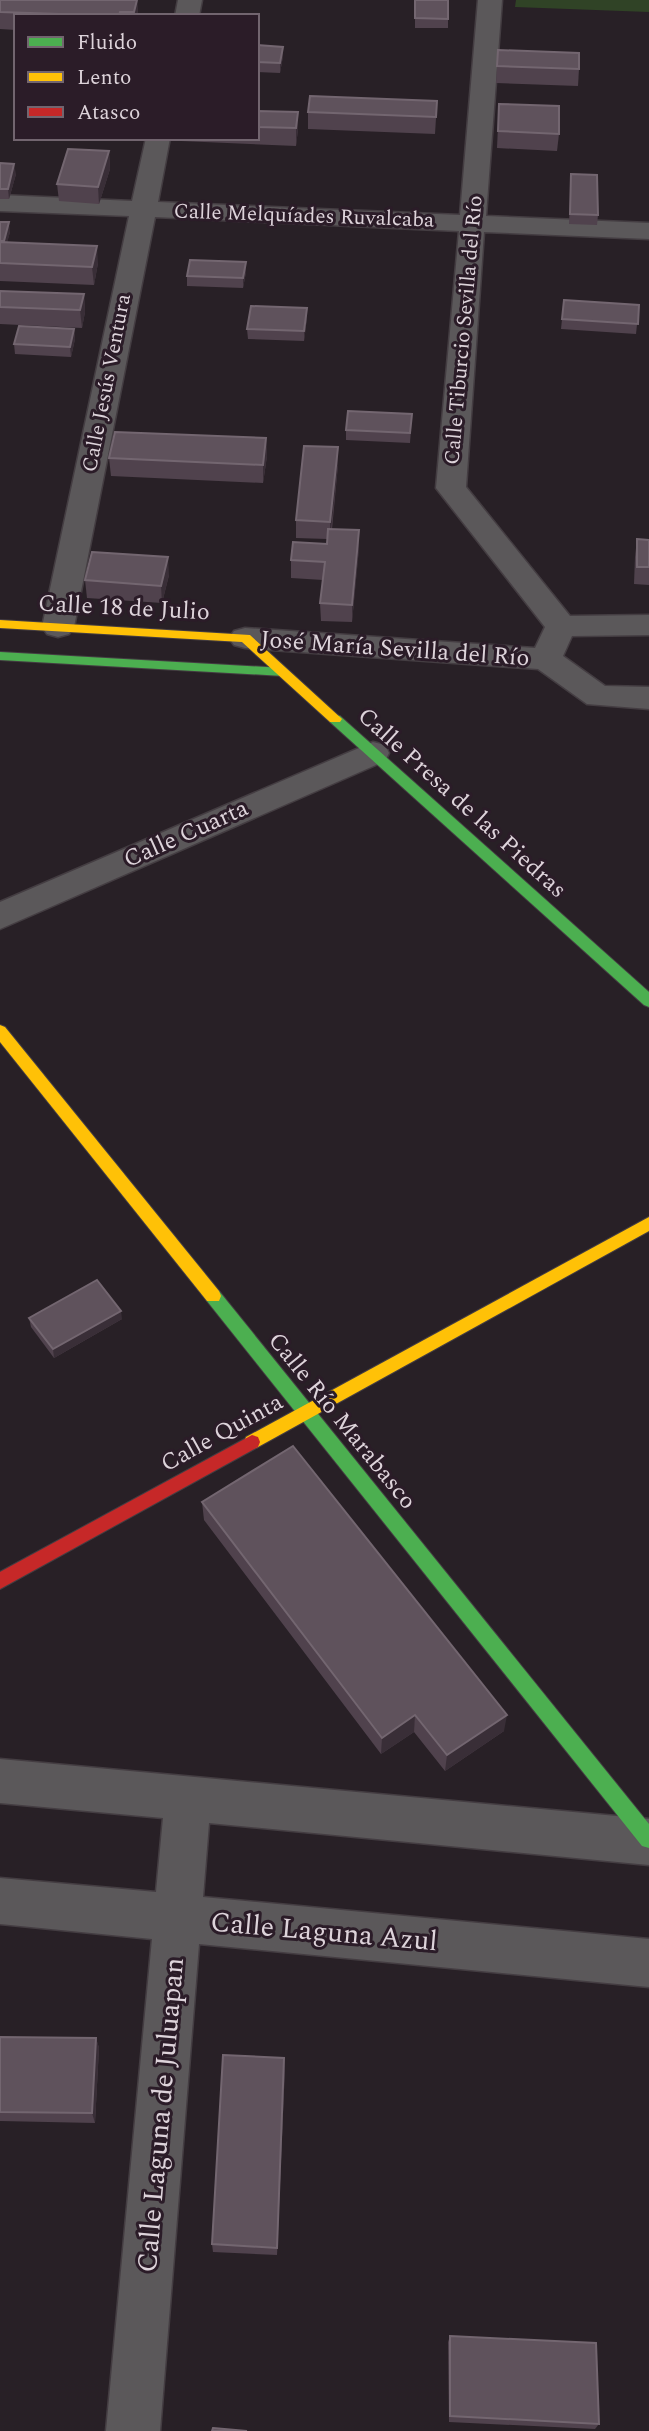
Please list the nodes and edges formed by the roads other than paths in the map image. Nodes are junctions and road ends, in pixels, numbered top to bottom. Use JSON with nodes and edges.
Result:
{"nodes":[{"id":1,"x":490,"y":0,"type":"edge"},
{"id":2,"x":158,"y":140,"type":"edge"},
{"id":3,"x":0,"y":203,"type":"edge"},
{"id":4,"x":142,"y":209,"type":"junction"},
{"id":5,"x":472,"y":223,"type":"junction"},
{"id":6,"x":649,"y":231,"type":"edge"},
{"id":7,"x":0,"y":624,"type":"edge"},
{"id":8,"x":649,"y":625,"type":"edge"},
{"id":9,"x":561,"y":626,"type":"junction"},
{"id":10,"x":58,"y":627,"type":"junction"},
{"id":11,"x":245,"y":638,"type":"junction"},
{"id":12,"x":0,"y":656,"type":"edge"},
{"id":13,"x":545,"y":659,"type":"junction"},
{"id":14,"x":283,"y":672,"type":"junction"},
{"id":15,"x":649,"y":698,"type":"edge"},
{"id":16,"x":373,"y":753,"type":"junction"},
{"id":17,"x":0,"y":916,"type":"edge"},
{"id":18,"x":649,"y":1001,"type":"edge"},
{"id":19,"x":0,"y":1031,"type":"edge"},
{"id":20,"x":649,"y":1223,"type":"edge"},
{"id":21,"x":306,"y":1412,"type":"junction"},
{"id":22,"x":0,"y":1581,"type":"edge"},
{"id":23,"x":0,"y":1781,"type":"edge"},
{"id":24,"x":188,"y":1798,"type":"junction"},
{"id":25,"x":649,"y":1841,"type":"edge"},
{"id":26,"x":0,"y":1901,"type":"edge"},
{"id":27,"x":178,"y":1918,"type":"junction"},
{"id":28,"x":649,"y":1963,"type":"edge"},
{"id":29,"x":133,"y":2431,"type":"edge"}],
"edges":[{"from":1,"to":5,"type":"street","name":"Calle Tiburcio Sevilla del Río"},
{"from":2,"to":4,"type":"street","name":"Calle Jesús Ventura"},
{"from":3,"to":4,"type":"street","name":"Calle Melquíades Ruvalcaba"},
{"from":4,"to":5,"type":"street","name":"Calle Melquíades Ruvalcaba"},
{"from":4,"to":10,"type":"street","name":"Calle Jesús Ventura"},
{"from":5,"to":6,"type":"street","name":"Calle Melquíades Ruvalcaba"},
{"from":5,"to":9,"type":"street","name":"Calle Tiburcio Sevilla del Río"},
{"from":7,"to":10,"type":"street","name":"Calle 18 de Julio"},
{"from":8,"to":9,"type":"street","name":"José María Sevilla del Río"},
{"from":9,"to":13,"type":"street"},
{"from":10,"to":11,"type":"street","name":"Calle 18 de Julio"},
{"from":11,"to":13,"type":"street","name":"José María Sevilla del Río"},
{"from":11,"to":14,"type":"street","name":"Calle Presa de las Piedras"},
{"from":12,"to":14,"type":"street"},
{"from":13,"to":15,"type":"street"},
{"from":14,"to":16,"type":"street","name":"Calle Presa de las Piedras"},
{"from":16,"to":17,"type":"street","name":"Calle Cuarta"},
{"from":16,"to":18,"type":"street","name":"Calle Presa de las Piedras"},
{"from":19,"to":21,"type":"street","name":"Calle Río Marabasco"},
{"from":20,"to":21,"type":"street","name":"Calle Quinta"},
{"from":21,"to":22,"type":"street","name":"Calle Quinta"},
{"from":21,"to":25,"type":"street","name":"Calle Río Marabasco"},
{"from":23,"to":24,"type":"street"},
{"from":24,"to":25,"type":"street"},
{"from":24,"to":27,"type":"street","name":"Calle Laguna de Juluapan"},
{"from":26,"to":27,"type":"street","name":"Calle Laguna Azul"},
{"from":27,"to":28,"type":"street","name":"Calle Laguna Azul"},
{"from":27,"to":29,"type":"street","name":"Calle Laguna de Juluapan"}]}
